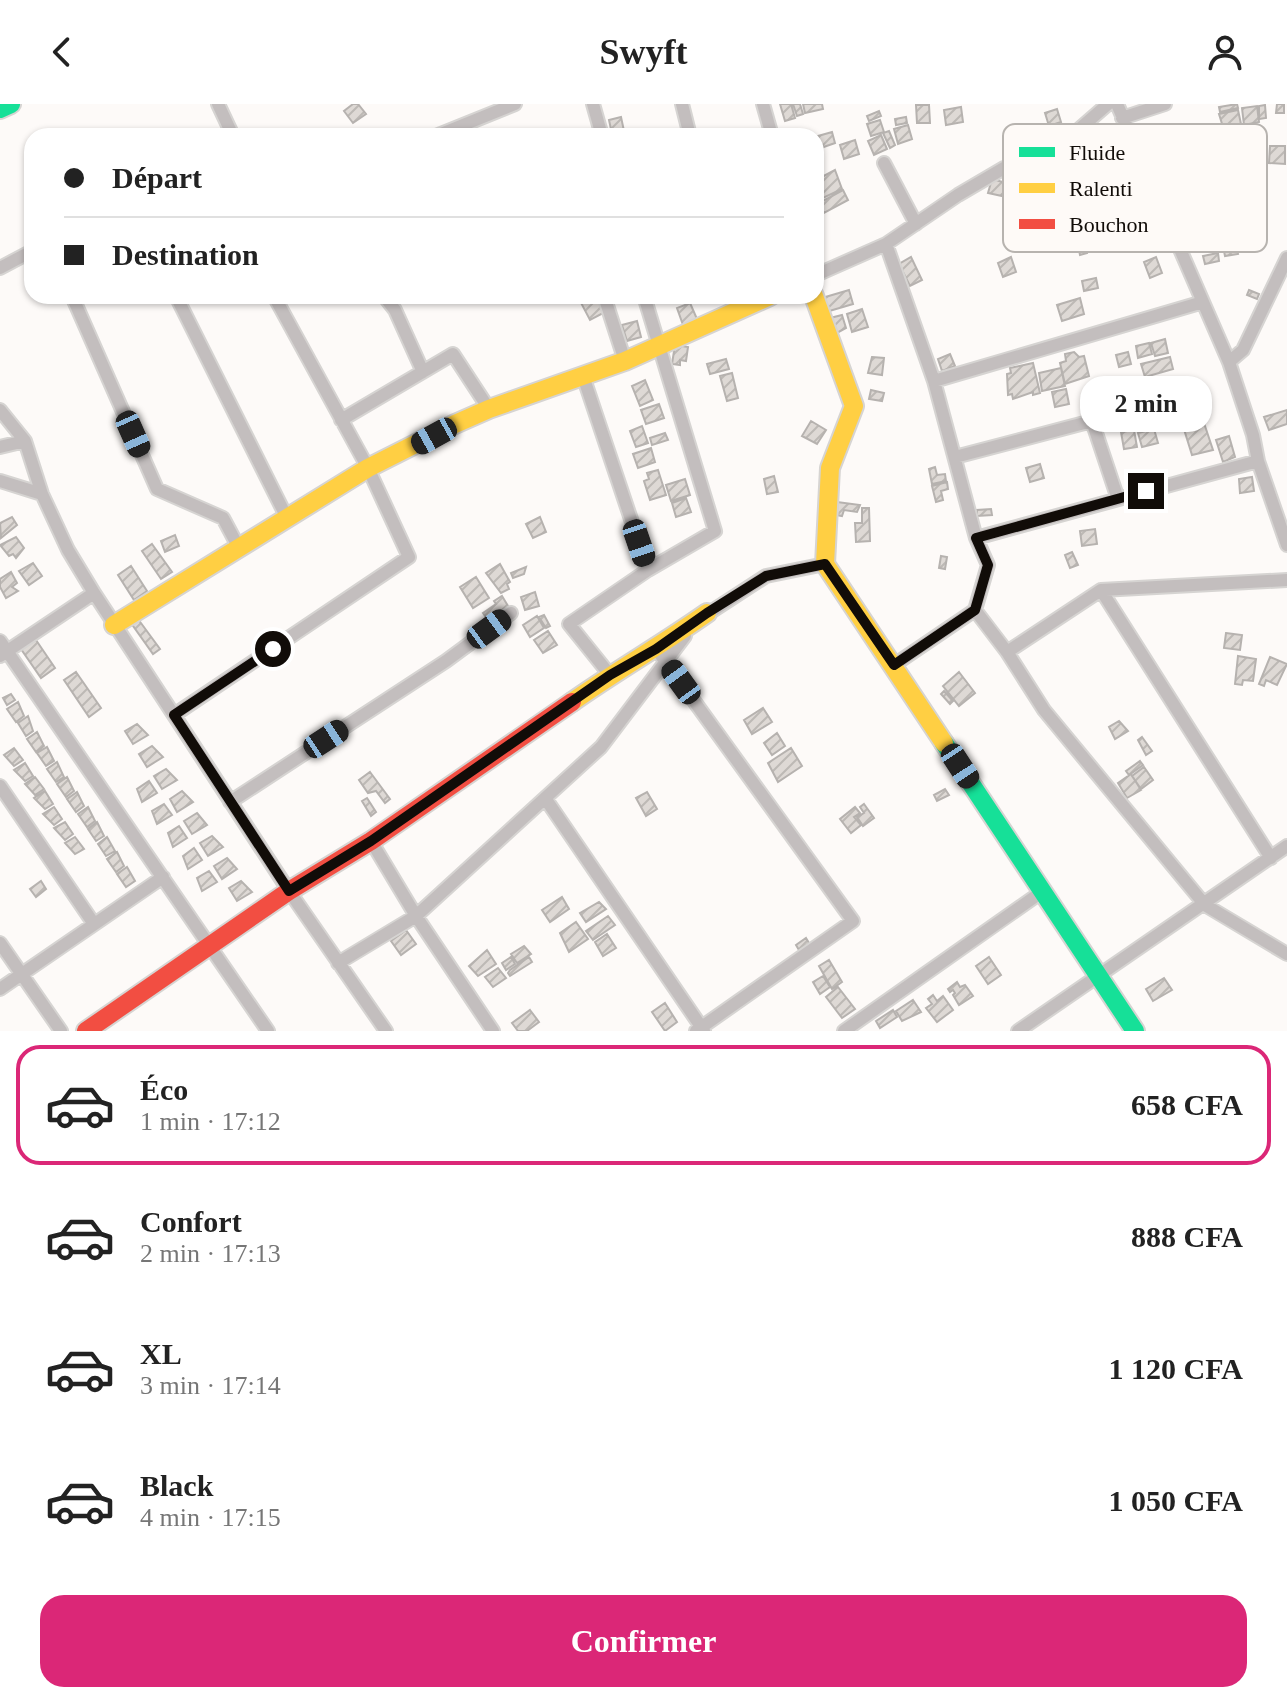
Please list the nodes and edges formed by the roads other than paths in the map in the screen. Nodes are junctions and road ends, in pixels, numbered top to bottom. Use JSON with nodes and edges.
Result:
{"nodes":[{"id":1,"x":11,"y":104,"type":"edge"},
{"id":2,"x":218,"y":104,"type":"edge"},
{"id":3,"x":515,"y":104,"type":"edge"},
{"id":4,"x":593,"y":104,"type":"edge"},
{"id":5,"x":682,"y":104,"type":"edge"},
{"id":6,"x":763,"y":104,"type":"edge"},
{"id":7,"x":1108,"y":104,"type":"edge"},
{"id":8,"x":1117,"y":104,"type":"edge"},
{"id":9,"x":1165,"y":104,"type":"edge"},
{"id":10,"x":0,"y":109,"type":"edge"},
{"id":11,"x":1122,"y":118,"type":"junction"},
{"id":12,"x":1085,"y":124,"type":"edge"},
{"id":13,"x":1125,"y":124,"type":"edge"},
{"id":14,"x":229,"y":128,"type":"edge"},
{"id":15,"x":456,"y":128,"type":"edge"},
{"id":16,"x":600,"y":128,"type":"edge"},
{"id":17,"x":688,"y":128,"type":"edge"},
{"id":18,"x":770,"y":128,"type":"edge"},
{"id":19,"x":884,"y":163,"type":"dead end"},
{"id":20,"x":1003,"y":169,"type":"edge"},
{"id":21,"x":916,"y":224,"type":"junction"},
{"id":22,"x":886,"y":244,"type":"junction"},
{"id":23,"x":1181,"y":252,"type":"edge"},
{"id":24,"x":24,"y":255,"type":"edge"},
{"id":25,"x":1287,"y":258,"type":"edge"},
{"id":26,"x":0,"y":268,"type":"edge"},
{"id":27,"x":824,"y":271,"type":"edge"},
{"id":28,"x":1203,"y":302,"type":"junction"},
{"id":29,"x":76,"y":304,"type":"edge"},
{"id":30,"x":180,"y":304,"type":"edge"},
{"id":31,"x":278,"y":304,"type":"edge"},
{"id":32,"x":390,"y":304,"type":"edge"},
{"id":33,"x":607,"y":304,"type":"edge"},
{"id":34,"x":646,"y":304,"type":"edge"},
{"id":35,"x":732,"y":304,"type":"edge"},
{"id":36,"x":817,"y":304,"type":"edge"},
{"id":37,"x":659,"y":346,"type":"junction"},
{"id":38,"x":625,"y":361,"type":"junction"},
{"id":39,"x":1229,"y":362,"type":"junction"},
{"id":40,"x":423,"y":372,"type":"junction"},
{"id":41,"x":583,"y":376,"type":"junction"},
{"id":42,"x":934,"y":381,"type":"junction"},
{"id":43,"x":489,"y":409,"type":"junction"},
{"id":44,"x":0,"y":410,"type":"edge"},
{"id":45,"x":341,"y":420,"type":"junction"},
{"id":46,"x":25,"y":441,"type":"junction"},
{"id":47,"x":0,"y":447,"type":"edge"},
{"id":48,"x":955,"y":457,"type":"junction"},
{"id":49,"x":1258,"y":461,"type":"junction"},
{"id":50,"x":368,"y":468,"type":"junction"},
{"id":51,"x":0,"y":481,"type":"edge"},
{"id":52,"x":42,"y":494,"type":"junction"},
{"id":53,"x":1118,"y":499,"type":"junction"},
{"id":54,"x":287,"y":518,"type":"junction"},
{"id":55,"x":976,"y":538,"type":"junction"},
{"id":56,"x":1287,"y":545,"type":"edge"},
{"id":57,"x":239,"y":548,"type":"junction"},
{"id":58,"x":825,"y":564,"type":"junction"},
{"id":59,"x":648,"y":570,"type":"junction"},
{"id":60,"x":1287,"y":580,"type":"edge"},
{"id":61,"x":1101,"y":590,"type":"junction"},
{"id":62,"x":94,"y":593,"type":"junction"},
{"id":63,"x":975,"y":610,"type":"junction"},
{"id":64,"x":511,"y":613,"type":"dead end"},
{"id":65,"x":707,"y":613,"type":"joint"},
{"id":66,"x":114,"y":625,"type":"junction"},
{"id":67,"x":3,"y":649,"type":"edge"},
{"id":68,"x":1007,"y":652,"type":"junction"},
{"id":69,"x":661,"y":654,"type":"junction"},
{"id":70,"x":894,"y":665,"type":"junction"},
{"id":71,"x":610,"y":675,"type":"junction"},
{"id":72,"x":174,"y":715,"type":"junction"},
{"id":73,"x":0,"y":786,"type":"edge"},
{"id":74,"x":545,"y":798,"type":"junction"},
{"id":75,"x":230,"y":802,"type":"junction"},
{"id":76,"x":371,"y":841,"type":"junction"},
{"id":77,"x":1287,"y":846,"type":"edge"},
{"id":78,"x":1271,"y":858,"type":"junction"},
{"id":79,"x":163,"y":877,"type":"junction"},
{"id":80,"x":289,"y":891,"type":"junction"},
{"id":81,"x":1043,"y":891,"type":"junction"},
{"id":82,"x":1205,"y":905,"type":"junction"},
{"id":83,"x":416,"y":916,"type":"junction"},
{"id":84,"x":94,"y":924,"type":"junction"},
{"id":85,"x":0,"y":943,"type":"edge"},
{"id":86,"x":210,"y":945,"type":"junction"},
{"id":87,"x":1287,"y":954,"type":"edge"},
{"id":88,"x":338,"y":963,"type":"junction"},
{"id":89,"x":20,"y":975,"type":"junction"},
{"id":90,"x":1099,"y":976,"type":"junction"},
{"id":91,"x":0,"y":989,"type":"edge"},
{"id":92,"x":701,"y":1030,"type":"edge"},
{"id":93,"x":61,"y":1031,"type":"edge"},
{"id":94,"x":86,"y":1031,"type":"edge"},
{"id":95,"x":266,"y":1031,"type":"edge"},
{"id":96,"x":386,"y":1031,"type":"edge"},
{"id":97,"x":493,"y":1031,"type":"edge"},
{"id":98,"x":844,"y":1031,"type":"edge"},
{"id":99,"x":1018,"y":1031,"type":"edge"},
{"id":100,"x":1135,"y":1031,"type":"edge"}],
"edges":[{"from":1,"to":10,"type":"street"},
{"from":2,"to":14,"type":"street"},
{"from":3,"to":15,"type":"street"},
{"from":4,"to":16,"type":"street"},
{"from":5,"to":17,"type":"street"},
{"from":6,"to":18,"type":"street"},
{"from":7,"to":12,"type":"street"},
{"from":8,"to":11,"type":"street"},
{"from":9,"to":11,"type":"street"},
{"from":11,"to":13,"type":"street"},
{"from":19,"to":21,"type":"street"},
{"from":20,"to":21,"type":"street"},
{"from":21,"to":22,"type":"street"},
{"from":22,"to":27,"type":"street"},
{"from":22,"to":42,"type":"street"},
{"from":23,"to":28,"type":"street"},
{"from":24,"to":26,"type":"street"},
{"from":25,"to":39,"type":"street"},
{"from":28,"to":39,"type":"street"},
{"from":28,"to":42,"type":"street"},
{"from":29,"to":57,"type":"street"},
{"from":30,"to":54,"type":"street"},
{"from":31,"to":45,"type":"street"},
{"from":32,"to":40,"type":"street"},
{"from":33,"to":38,"type":"street"},
{"from":34,"to":37,"type":"street"},
{"from":35,"to":37,"type":"street"},
{"from":36,"to":58,"type":"street"},
{"from":37,"to":38,"type":"street"},
{"from":37,"to":59,"type":"street"},
{"from":38,"to":41,"type":"street"},
{"from":39,"to":49,"type":"street"},
{"from":40,"to":43,"type":"street"},
{"from":40,"to":45,"type":"street"},
{"from":41,"to":43,"type":"street"},
{"from":41,"to":59,"type":"street"},
{"from":42,"to":48,"type":"street"},
{"from":43,"to":50,"type":"street"},
{"from":44,"to":46,"type":"street"},
{"from":45,"to":50,"type":"street"},
{"from":46,"to":47,"type":"street"},
{"from":46,"to":52,"type":"street"},
{"from":48,"to":53,"type":"street"},
{"from":48,"to":55,"type":"street"},
{"from":49,"to":53,"type":"street"},
{"from":49,"to":56,"type":"street"},
{"from":50,"to":54,"type":"street"},
{"from":50,"to":72,"type":"street"},
{"from":51,"to":52,"type":"street"},
{"from":52,"to":62,"type":"street"},
{"from":53,"to":55,"type":"street"},
{"from":54,"to":57,"type":"street"},
{"from":55,"to":63,"type":"street"},
{"from":57,"to":66,"type":"street"},
{"from":58,"to":65,"type":"street"},
{"from":58,"to":70,"type":"street"},
{"from":59,"to":71,"type":"street"},
{"from":60,"to":61,"type":"street"},
{"from":61,"to":68,"type":"street"},
{"from":61,"to":78,"type":"street"},
{"from":62,"to":66,"type":"street"},
{"from":62,"to":67,"type":"street"},
{"from":63,"to":68,"type":"street"},
{"from":63,"to":70,"type":"street"},
{"from":64,"to":75,"type":"street"},
{"from":65,"to":69,"type":"street"},
{"from":66,"to":72,"type":"street"},
{"from":67,"to":79,"type":"street"},
{"from":68,"to":82,"type":"street"},
{"from":69,"to":71,"type":"street"},
{"from":69,"to":74,"type":"street"},
{"from":69,"to":92,"type":"street"},
{"from":70,"to":81,"type":"street"},
{"from":71,"to":76,"type":"street"},
{"from":72,"to":75,"type":"street"},
{"from":73,"to":84,"type":"street"},
{"from":74,"to":83,"type":"street"},
{"from":74,"to":92,"type":"street"},
{"from":75,"to":80,"type":"street"},
{"from":76,"to":80,"type":"street"},
{"from":76,"to":83,"type":"street"},
{"from":77,"to":78,"type":"street"},
{"from":78,"to":82,"type":"street"},
{"from":79,"to":84,"type":"street"},
{"from":79,"to":86,"type":"street"},
{"from":80,"to":86,"type":"street"},
{"from":80,"to":88,"type":"street"},
{"from":81,"to":90,"type":"street"},
{"from":81,"to":98,"type":"street"},
{"from":82,"to":87,"type":"street"},
{"from":82,"to":90,"type":"street"},
{"from":83,"to":88,"type":"street"},
{"from":83,"to":97,"type":"street"},
{"from":84,"to":89,"type":"street"},
{"from":85,"to":89,"type":"street"},
{"from":86,"to":94,"type":"street"},
{"from":86,"to":95,"type":"street"},
{"from":88,"to":96,"type":"street"},
{"from":89,"to":91,"type":"street"},
{"from":89,"to":93,"type":"street"},
{"from":90,"to":99,"type":"street"},
{"from":90,"to":100,"type":"street"}]}
